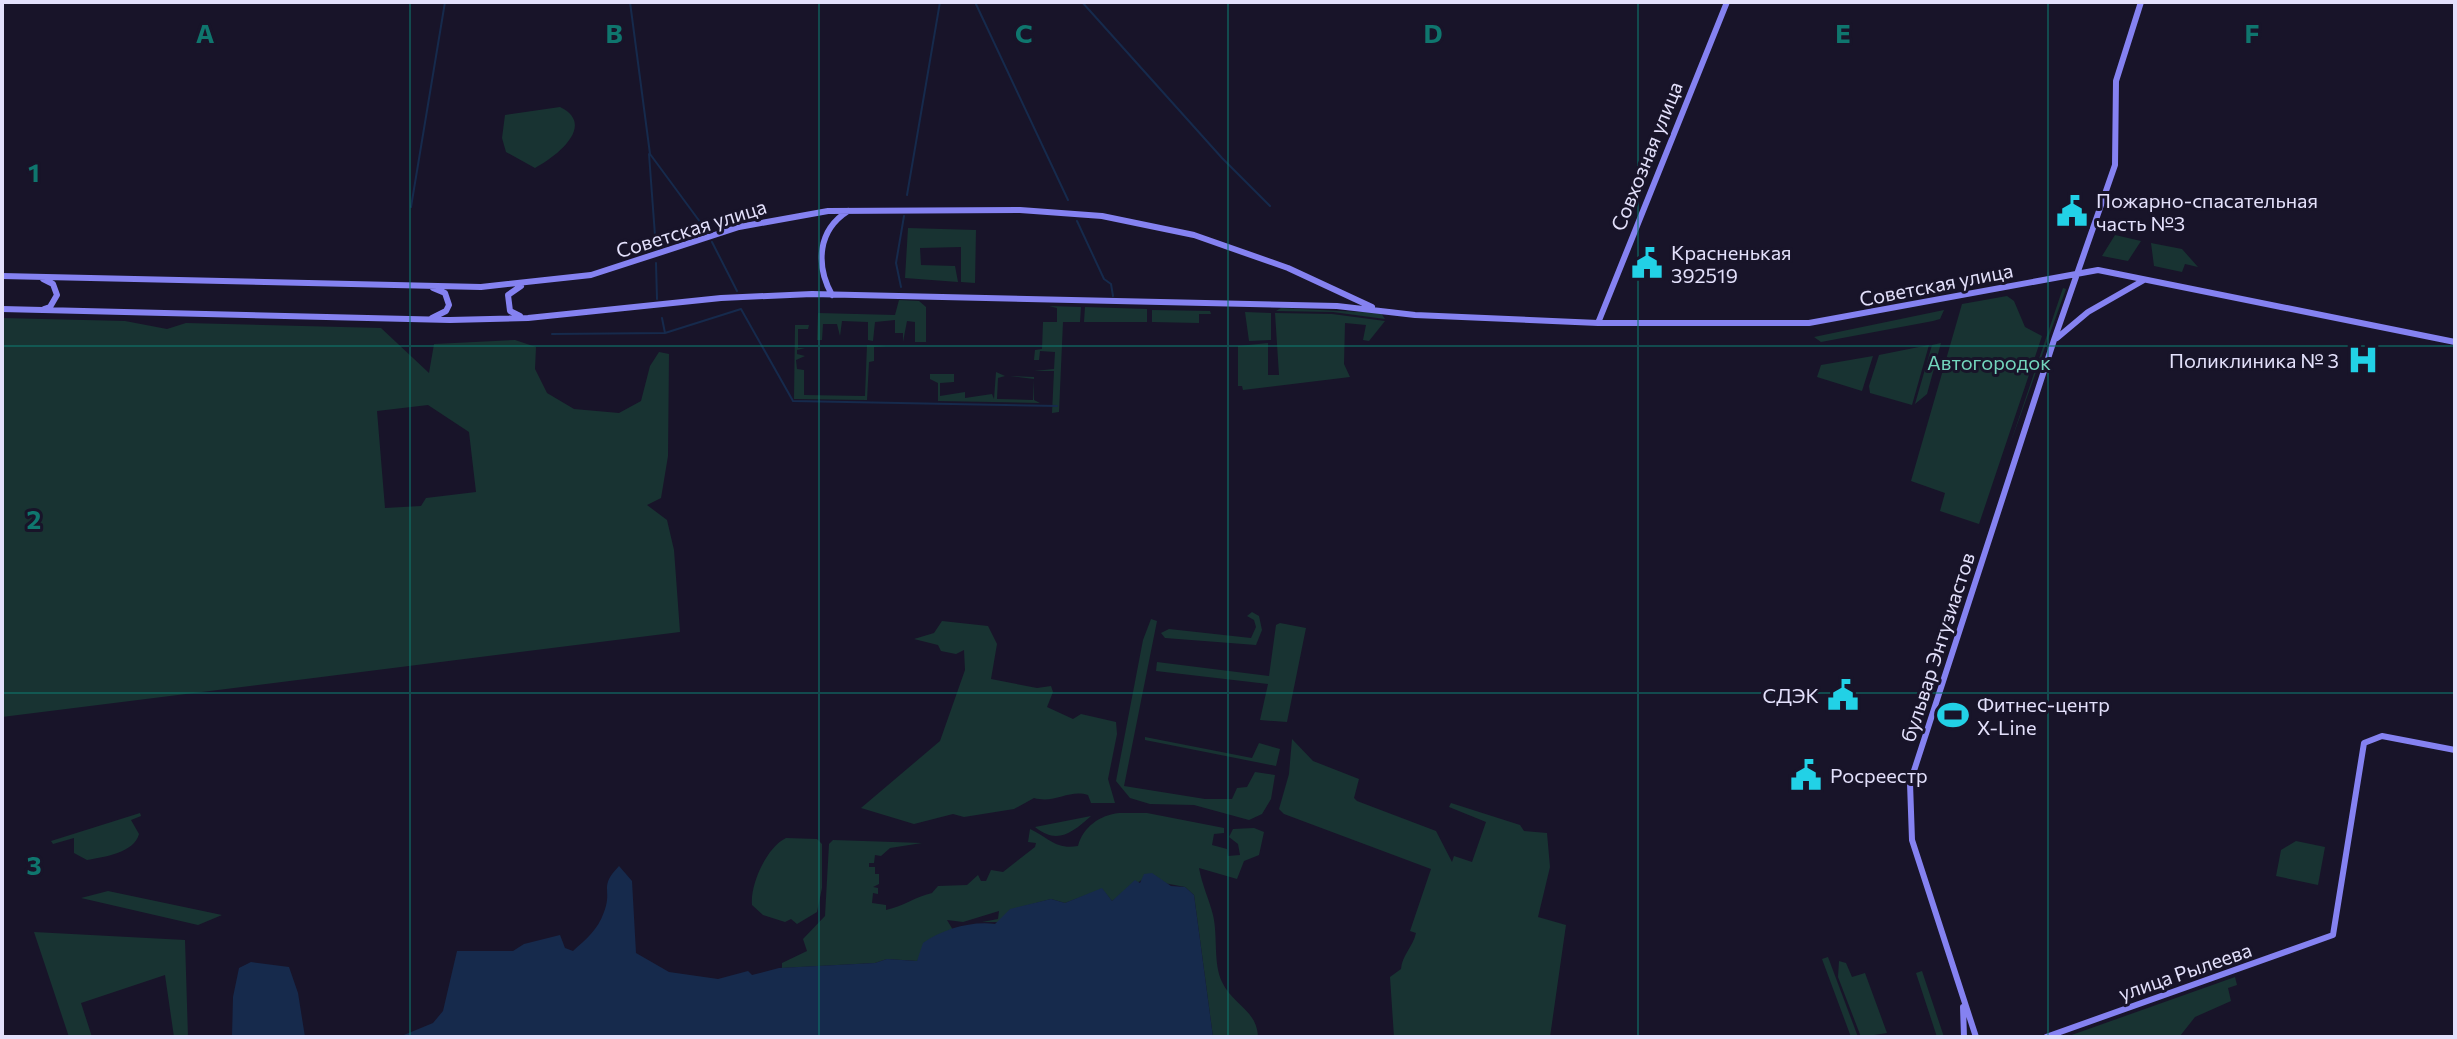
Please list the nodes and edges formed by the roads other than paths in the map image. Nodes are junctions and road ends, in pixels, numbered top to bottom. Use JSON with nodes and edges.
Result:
{"nodes":[{"id":1,"x":1727,"y":2,"type":"edge"},
{"id":2,"x":2141,"y":2,"type":"edge"},
{"id":3,"x":849,"y":210,"type":"junction"},
{"id":4,"x":2080,"y":271,"type":"junction"},
{"id":5,"x":2,"y":276,"type":"edge"},
{"id":6,"x":39,"y":277,"type":"junction"},
{"id":7,"x":2146,"y":279,"type":"junction"},
{"id":8,"x":528,"y":283,"type":"junction"},
{"id":9,"x":429,"y":286,"type":"junction"},
{"id":10,"x":832,"y":295,"type":"junction"},
{"id":11,"x":1373,"y":308,"type":"junction"},
{"id":12,"x":2,"y":309,"type":"edge"},
{"id":13,"x":41,"y":310,"type":"junction"},
{"id":14,"x":528,"y":318,"type":"junction"},
{"id":15,"x":425,"y":320,"type":"junction"},
{"id":16,"x":1598,"y":323,"type":"junction"},
{"id":17,"x":2054,"y":340,"type":"junction"},
{"id":18,"x":2455,"y":342,"type":"edge"},
{"id":19,"x":2455,"y":750,"type":"edge"},
{"id":20,"x":1962,"y":999,"type":"junction"},
{"id":21,"x":1964,"y":1037,"type":"edge"},
{"id":22,"x":1976,"y":1037,"type":"edge"},
{"id":23,"x":2046,"y":1037,"type":"edge"}],
"edges":[{"from":1,"to":16,"type":"main road","name":"Совхозная улица"},
{"from":2,"to":4,"type":"main road","name":"бульвар Энтузиастов"},
{"from":3,"to":8,"type":"main road","name":"Советская улица"},
{"from":3,"to":10,"type":"main road"},
{"from":3,"to":11,"type":"main road","name":"Советская улица"},
{"from":4,"to":7,"type":"main road","name":"Советская улица"},
{"from":4,"to":16,"type":"main road","name":"Советская улица"},
{"from":4,"to":17,"type":"main road","name":"бульвар Энтузиастов"},
{"from":5,"to":6,"type":"main road","name":"Советская улица"},
{"from":6,"to":9,"type":"main road","name":"Советская улица"},
{"from":6,"to":13,"type":"main road"},
{"from":7,"to":17,"type":"main road"},
{"from":7,"to":18,"type":"main road","name":"Советская улица"},
{"from":8,"to":9,"type":"main road","name":"Советская улица"},
{"from":8,"to":14,"type":"main road"},
{"from":9,"to":15,"type":"main road"},
{"from":10,"to":11,"type":"main road"},
{"from":10,"to":14,"type":"main road"},
{"from":11,"to":16,"type":"main road","name":"Советская улица"},
{"from":12,"to":13,"type":"main road"},
{"from":13,"to":15,"type":"main road"},
{"from":14,"to":15,"type":"main road"},
{"from":17,"to":20,"type":"main road","name":"бульвар Энтузиастов"},
{"from":19,"to":23,"type":"main road","name":"улица Рылеева"},
{"from":20,"to":21,"type":"main road"},
{"from":20,"to":22,"type":"main road","name":"бульвар Энтузиастов"}]}
